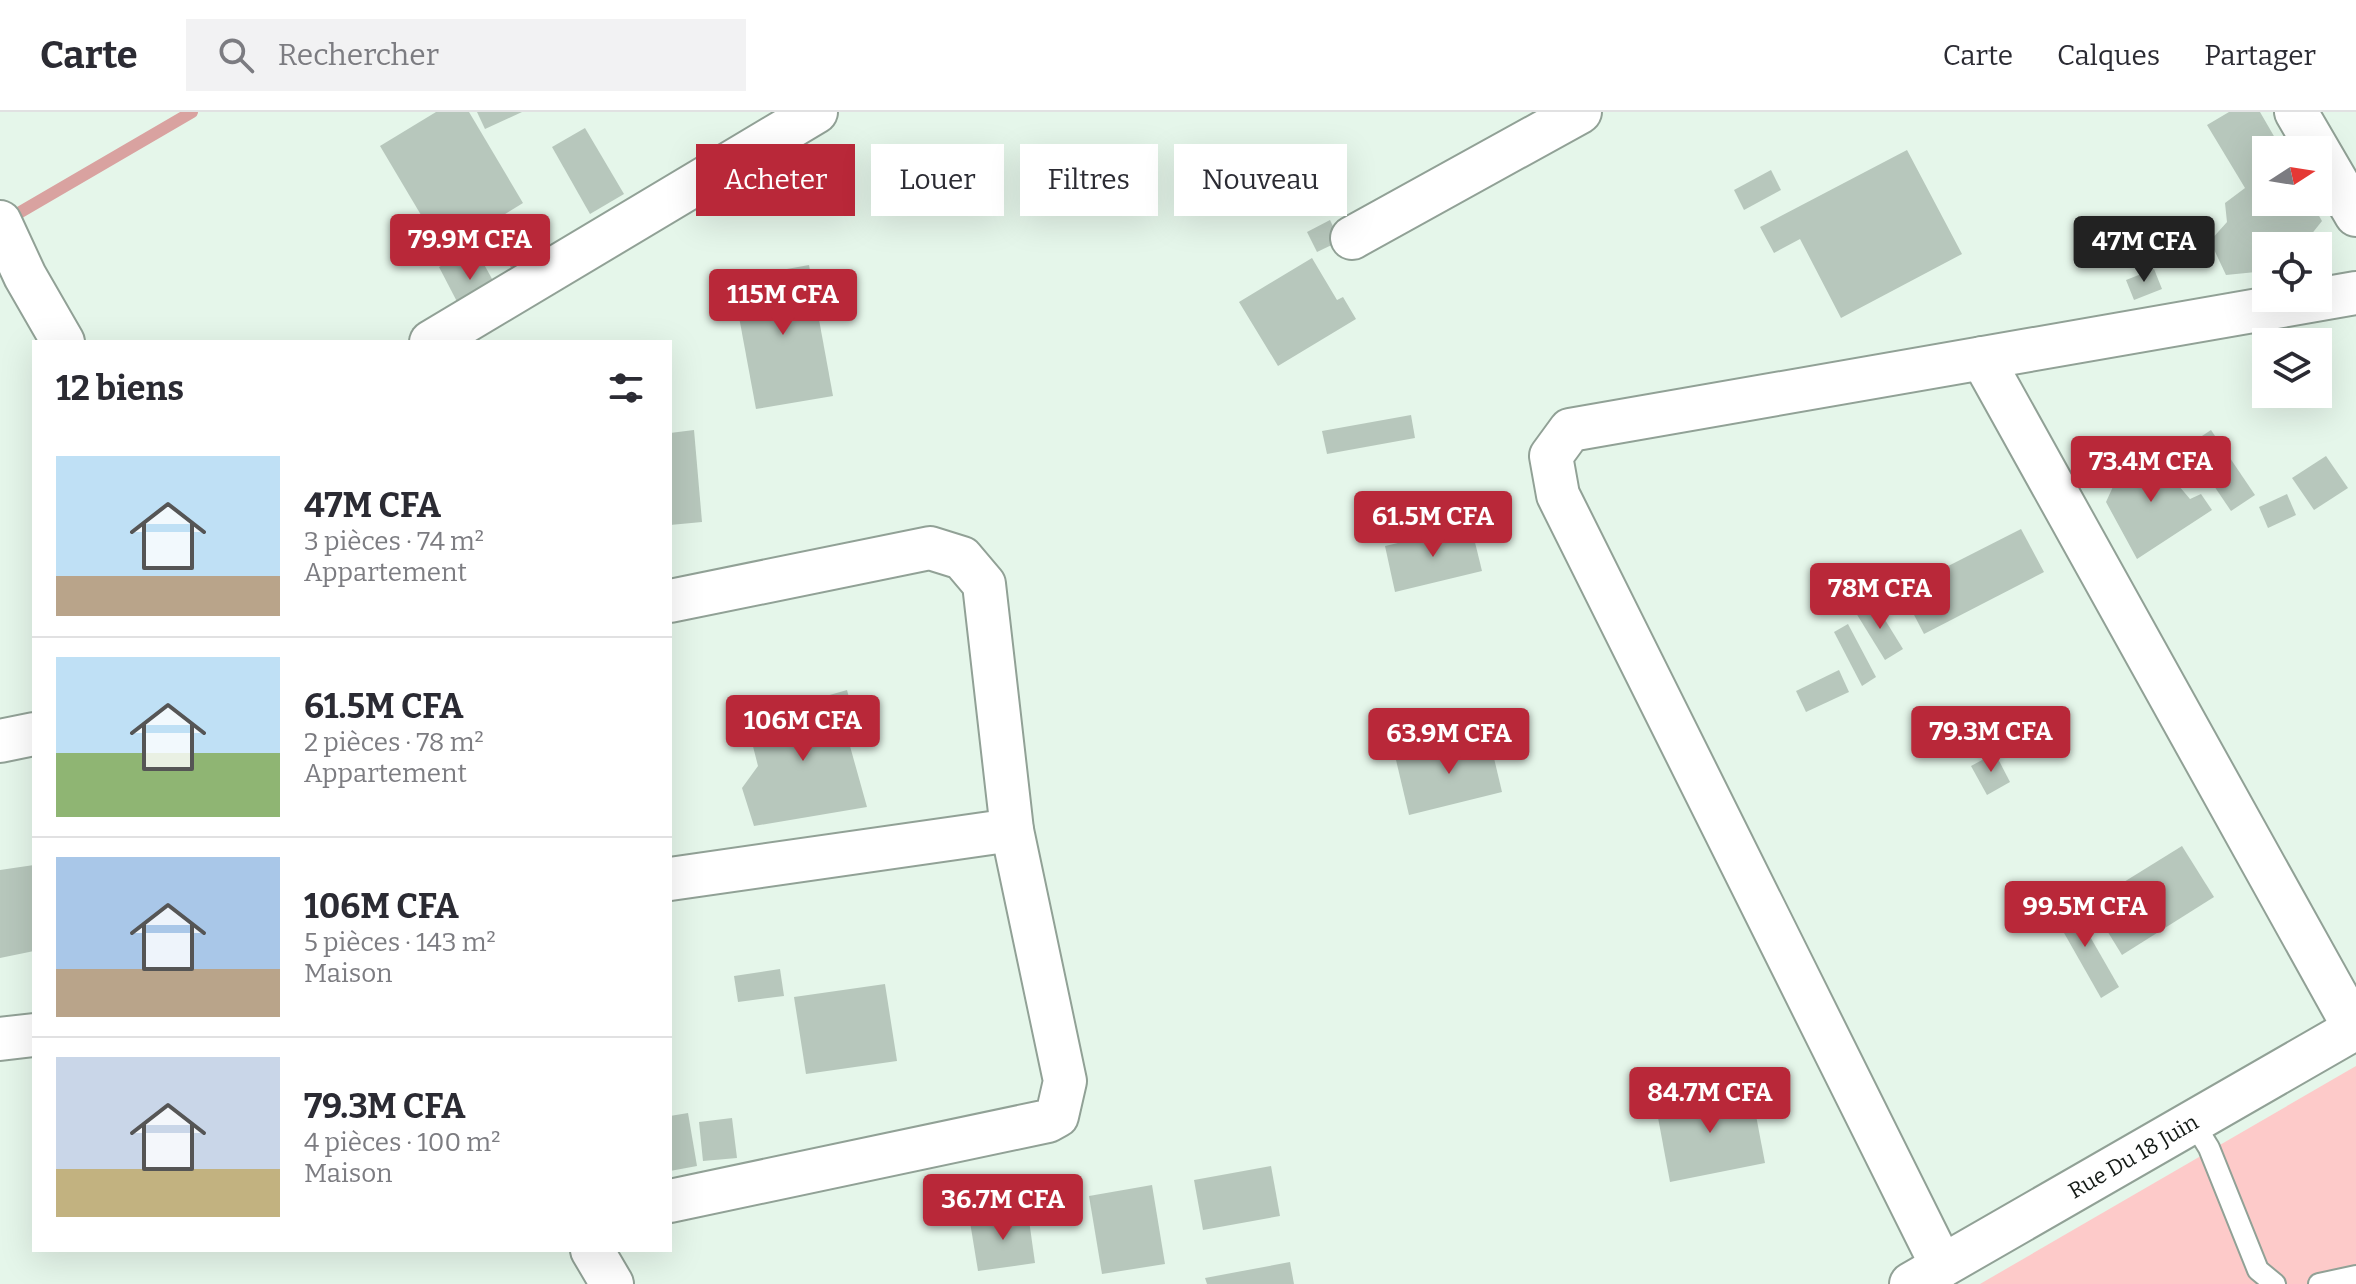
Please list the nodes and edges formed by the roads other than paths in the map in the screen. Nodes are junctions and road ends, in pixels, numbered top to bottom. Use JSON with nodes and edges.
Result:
{"nodes":[{"id":1,"x":816,"y":112,"type":"edge"},
{"id":2,"x":1580,"y":112,"type":"edge"},
{"id":3,"x":2296,"y":112,"type":"edge"},
{"id":4,"x":2356,"y":215,"type":"edge"},
{"id":5,"x":0,"y":222,"type":"edge"},
{"id":6,"x":1352,"y":238,"type":"dead end"},
{"id":7,"x":2356,"y":293,"type":"edge"},
{"id":8,"x":62,"y":340,"type":"edge"},
{"id":9,"x":434,"y":340,"type":"edge"},
{"id":10,"x":1982,"y":358,"type":"junction"},
{"id":11,"x":672,"y":601,"type":"edge"},
{"id":12,"x":32,"y":734,"type":"edge"},
{"id":13,"x":0,"y":741,"type":"edge"},
{"id":14,"x":1012,"y":830,"type":"junction"},
{"id":15,"x":672,"y":879,"type":"edge"},
{"id":16,"x":2356,"y":1029,"type":"edge"},
{"id":17,"x":32,"y":1035,"type":"edge"},
{"id":18,"x":0,"y":1039,"type":"edge"},
{"id":19,"x":2193,"y":1122,"type":"junction"},
{"id":20,"x":672,"y":1201,"type":"edge"},
{"id":21,"x":593,"y":1252,"type":"edge"},
{"id":22,"x":1926,"y":1275,"type":"edge"},
{"id":23,"x":2356,"y":1276,"type":"edge"},
{"id":24,"x":612,"y":1284,"type":"edge"},
{"id":25,"x":2275,"y":1284,"type":"edge"},
{"id":26,"x":2319,"y":1284,"type":"edge"}],
"edges":[{"from":1,"to":9,"type":"street"},
{"from":2,"to":6,"type":"street"},
{"from":3,"to":4,"type":"street"},
{"from":5,"to":8,"type":"street"},
{"from":7,"to":10,"type":"street"},
{"from":10,"to":16,"type":"street"},
{"from":10,"to":22,"type":"street"},
{"from":11,"to":14,"type":"street"},
{"from":12,"to":13,"type":"street"},
{"from":14,"to":15,"type":"street"},
{"from":14,"to":20,"type":"street"},
{"from":16,"to":19,"type":"street","name":"Rue Du 18 Juin"},
{"from":17,"to":18,"type":"street"},
{"from":19,"to":22,"type":"street","name":"Rue Du 18 Juin"},
{"from":19,"to":25,"type":"lane"},
{"from":21,"to":24,"type":"street"},
{"from":23,"to":26,"type":"lane"}]}
